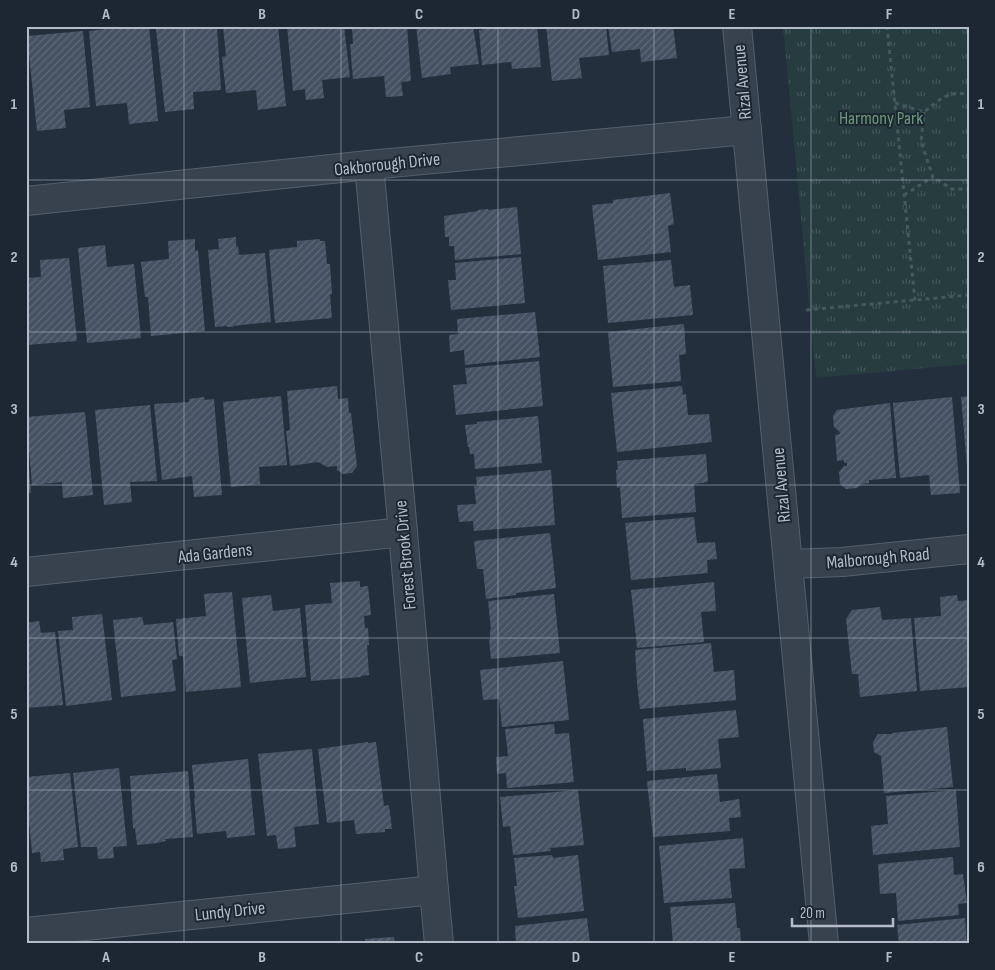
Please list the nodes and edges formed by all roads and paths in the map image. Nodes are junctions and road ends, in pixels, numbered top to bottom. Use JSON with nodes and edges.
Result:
{"nodes":[{"id":1,"x":737,"y":26,"type":"edge"},
{"id":2,"x":888,"y":26,"type":"edge"},
{"id":3,"x":969,"y":95,"type":"edge"},
{"id":4,"x":895,"y":103,"type":"junction"},
{"id":5,"x":924,"y":112,"type":"junction"},
{"id":6,"x":747,"y":130,"type":"junction"},
{"id":7,"x":370,"y":165,"type":"junction"},
{"id":8,"x":933,"y":177,"type":"junction"},
{"id":9,"x":969,"y":189,"type":"edge"},
{"id":10,"x":904,"y":195,"type":"junction"},
{"id":11,"x":26,"y":201,"type":"edge"},
{"id":12,"x":969,"y":295,"type":"edge"},
{"id":13,"x":915,"y":301,"type":"junction"},
{"id":14,"x":806,"y":310,"type":"dead end"},
{"id":15,"x":403,"y":532,"type":"junction"},
{"id":16,"x":969,"y":549,"type":"edge"},
{"id":17,"x":788,"y":564,"type":"junction"},
{"id":18,"x":26,"y":572,"type":"edge"},
{"id":19,"x":434,"y":890,"type":"junction"},
{"id":20,"x":26,"y":932,"type":"edge"},
{"id":21,"x":440,"y":944,"type":"edge"},
{"id":22,"x":824,"y":944,"type":"edge"}],
"edges":[{"from":1,"to":6,"type":"street","name":"Rizal Avenue"},
{"from":2,"to":4,"type":"path"},
{"from":3,"to":5,"type":"path"},
{"from":4,"to":5,"type":"path"},
{"from":4,"to":10,"type":"path"},
{"from":5,"to":8,"type":"path"},
{"from":6,"to":7,"type":"street","name":"Oakborough Drive"},
{"from":6,"to":17,"type":"street","name":"Rizal Avenue"},
{"from":7,"to":11,"type":"street","name":"Oakborough Drive"},
{"from":7,"to":15,"type":"street","name":"Forest Brook Drive"},
{"from":8,"to":9,"type":"path"},
{"from":8,"to":10,"type":"path"},
{"from":10,"to":13,"type":"path"},
{"from":12,"to":13,"type":"path"},
{"from":13,"to":14,"type":"path"},
{"from":15,"to":18,"type":"street","name":"Ada Gardens"},
{"from":15,"to":19,"type":"street","name":"Forest Brook Drive"},
{"from":16,"to":17,"type":"street","name":"Malborough Road"},
{"from":17,"to":22,"type":"street","name":"Rizal Avenue"},
{"from":19,"to":20,"type":"street","name":"Lundy Drive"},
{"from":19,"to":21,"type":"street","name":"Forest Brook Drive"}]}
